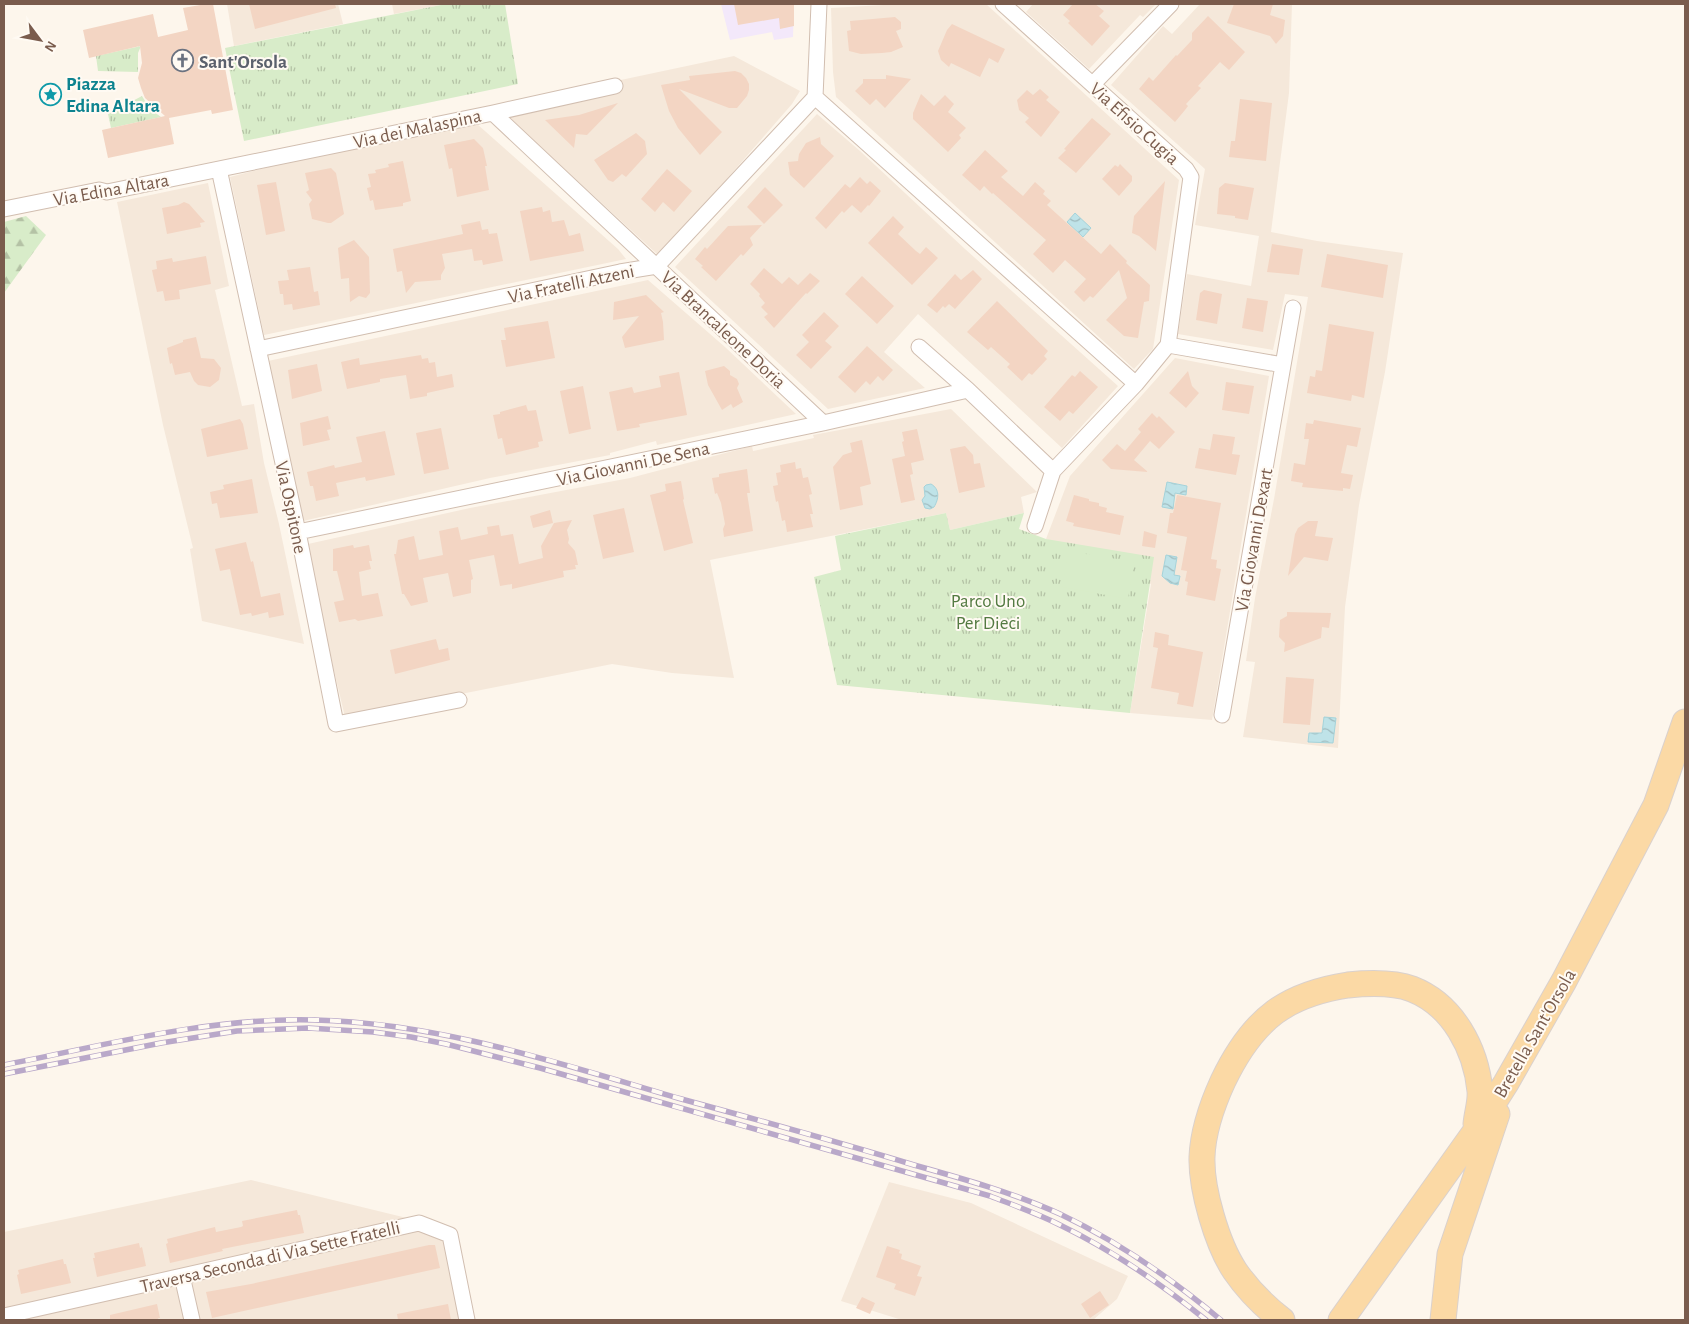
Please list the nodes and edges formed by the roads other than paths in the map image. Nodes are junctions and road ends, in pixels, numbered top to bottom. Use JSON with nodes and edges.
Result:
{"nodes":[{"id":1,"x":819,"y":4,"type":"edge"},
{"id":2,"x":1003,"y":4,"type":"edge"},
{"id":3,"x":1170,"y":4,"type":"edge"},
{"id":4,"x":1093,"y":84,"type":"junction"},
{"id":5,"x":615,"y":86,"type":"dead end"},
{"id":6,"x":815,"y":97,"type":"junction"},
{"id":7,"x":493,"y":113,"type":"junction"},
{"id":8,"x":219,"y":169,"type":"junction"},
{"id":9,"x":4,"y":210,"type":"edge"},
{"id":10,"x":657,"y":266,"type":"junction"},
{"id":11,"x":1293,"y":308,"type":"dead end"},
{"id":12,"x":1168,"y":346,"type":"junction"},
{"id":13,"x":919,"y":347,"type":"dead end"},
{"id":14,"x":258,"y":348,"type":"junction"},
{"id":15,"x":1283,"y":365,"type":"junction"},
{"id":16,"x":1136,"y":384,"type":"junction"},
{"id":17,"x":968,"y":390,"type":"junction"},
{"id":18,"x":823,"y":423,"type":"junction"},
{"id":19,"x":1053,"y":471,"type":"junction"},
{"id":20,"x":1035,"y":526,"type":"dead end"},
{"id":21,"x":298,"y":532,"type":"junction"},
{"id":22,"x":459,"y":700,"type":"dead end"},
{"id":23,"x":1222,"y":715,"type":"dead end"},
{"id":24,"x":1685,"y":722,"type":"edge"},
{"id":25,"x":1506,"y":1083,"type":"junction"},
{"id":26,"x":1475,"y":1132,"type":"junction"},
{"id":27,"x":182,"y":1276,"type":"junction"},
{"id":28,"x":4,"y":1316,"type":"edge"},
{"id":29,"x":192,"y":1320,"type":"edge"},
{"id":30,"x":467,"y":1320,"type":"edge"},
{"id":31,"x":1282,"y":1320,"type":"edge"},
{"id":32,"x":1341,"y":1320,"type":"edge"},
{"id":33,"x":1443,"y":1320,"type":"edge"}],
"edges":[{"from":1,"to":6,"type":"street"},
{"from":2,"to":4,"type":"street","name":"Via Efisio Cugia"},
{"from":3,"to":4,"type":"street"},
{"from":4,"to":12,"type":"street","name":"Via Efisio Cugia"},
{"from":5,"to":7,"type":"street","name":"Via dei Malaspina"},
{"from":6,"to":10,"type":"street","name":"Via Fratelli Atzeni"},
{"from":6,"to":16,"type":"street"},
{"from":7,"to":8,"type":"street","name":"Via dei Malaspina"},
{"from":7,"to":10,"type":"street","name":"Via Brancaleone Doria"},
{"from":8,"to":9,"type":"street","name":"Via Edina Altara"},
{"from":8,"to":14,"type":"street","name":"Via Ospitone"},
{"from":10,"to":14,"type":"street","name":"Via Fratelli Atzeni"},
{"from":10,"to":18,"type":"street","name":"Via Brancaleone Doria"},
{"from":11,"to":15,"type":"street","name":"Via Giovanni Dexart"},
{"from":12,"to":15,"type":"street"},
{"from":12,"to":16,"type":"street"},
{"from":13,"to":17,"type":"street"},
{"from":14,"to":21,"type":"street","name":"Via Ospitone"},
{"from":15,"to":23,"type":"street","name":"Via Giovanni Dexart"},
{"from":16,"to":19,"type":"street"},
{"from":17,"to":18,"type":"street","name":"Via Giovanni De Sena"},
{"from":17,"to":19,"type":"street"},
{"from":18,"to":21,"type":"street","name":"Via Giovanni De Sena"},
{"from":19,"to":20,"type":"street"},
{"from":21,"to":22,"type":"street","name":"Via Ospitone"},
{"from":24,"to":25,"type":"main road","name":"Bretella Sant'Orsola"},
{"from":25,"to":26,"type":"main road","name":"Bretella Sant'Orsola"},
{"from":25,"to":33,"type":"main road"},
{"from":26,"to":31,"type":"main road"},
{"from":26,"to":32,"type":"main road","name":"Bretella Sant'Orsola"},
{"from":27,"to":28,"type":"street","name":"Traversa Seconda di Via Sette Fratelli"},
{"from":27,"to":29,"type":"street"},
{"from":27,"to":30,"type":"street","name":"Traversa Seconda di Via Sette Fratelli"}]}
